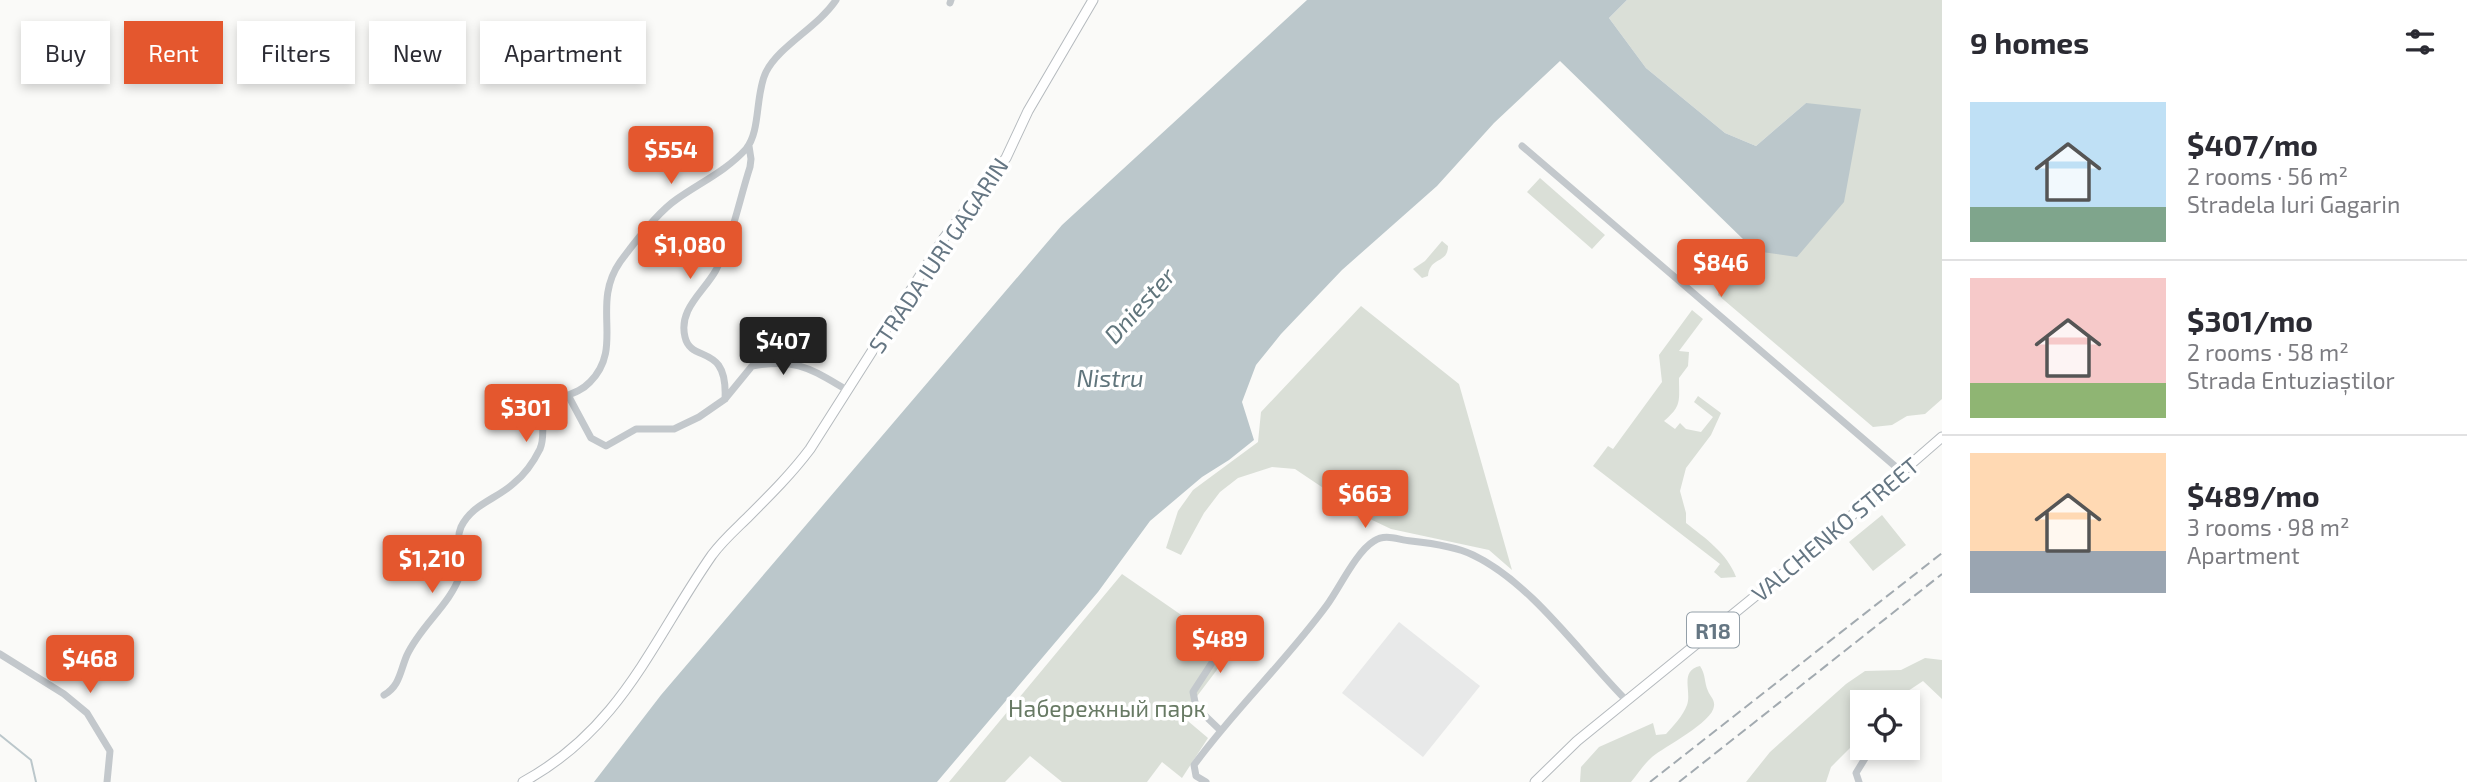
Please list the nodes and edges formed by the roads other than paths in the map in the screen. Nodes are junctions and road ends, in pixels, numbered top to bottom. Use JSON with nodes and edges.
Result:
{"nodes":[{"id":1,"x":836,"y":0,"type":"edge"},
{"id":2,"x":1093,"y":0,"type":"edge"},
{"id":3,"x":748,"y":146,"type":"junction"},
{"id":4,"x":1522,"y":146,"type":"dead end"},
{"id":5,"x":847,"y":390,"type":"junction"},
{"id":6,"x":569,"y":397,"type":"junction"},
{"id":7,"x":725,"y":400,"type":"junction"},
{"id":8,"x":1942,"y":437,"type":"edge"},
{"id":9,"x":1903,"y":473,"type":"junction"},
{"id":10,"x":1245,"y":621,"type":"dead end"},
{"id":11,"x":0,"y":654,"type":"edge"},
{"id":12,"x":384,"y":695,"type":"dead end"},
{"id":13,"x":1627,"y":701,"type":"junction"},
{"id":14,"x":1220,"y":730,"type":"junction"},
{"id":15,"x":1864,"y":760,"type":"edge"},
{"id":16,"x":107,"y":782,"type":"edge"},
{"id":17,"x":523,"y":782,"type":"edge"},
{"id":18,"x":1206,"y":782,"type":"edge"},
{"id":19,"x":1535,"y":782,"type":"edge"},
{"id":20,"x":1859,"y":782,"type":"edge"}],
"edges":[{"from":1,"to":3,"type":"street"},
{"from":2,"to":5,"type":"main road","name":"STRADA IURI GAGARIN"},
{"from":3,"to":6,"type":"street"},
{"from":3,"to":7,"type":"street"},
{"from":4,"to":9,"type":"street"},
{"from":5,"to":7,"type":"street"},
{"from":5,"to":17,"type":"main road","name":"STRADA IURI GAGARIN"},
{"from":6,"to":7,"type":"street"},
{"from":6,"to":12,"type":"street"},
{"from":8,"to":9,"type":"main road","name":"VALCHENKO STREET","number":"R18"},
{"from":9,"to":13,"type":"main road","name":"VALCHENKO STREET","number":"R18"},
{"from":10,"to":14,"type":"street"},
{"from":11,"to":16,"type":"street"},
{"from":13,"to":14,"type":"street"},
{"from":13,"to":19,"type":"main road","name":"VALCHENKO STREET","number":"R18"},
{"from":14,"to":18,"type":"street"},
{"from":15,"to":20,"type":"street"}]}
